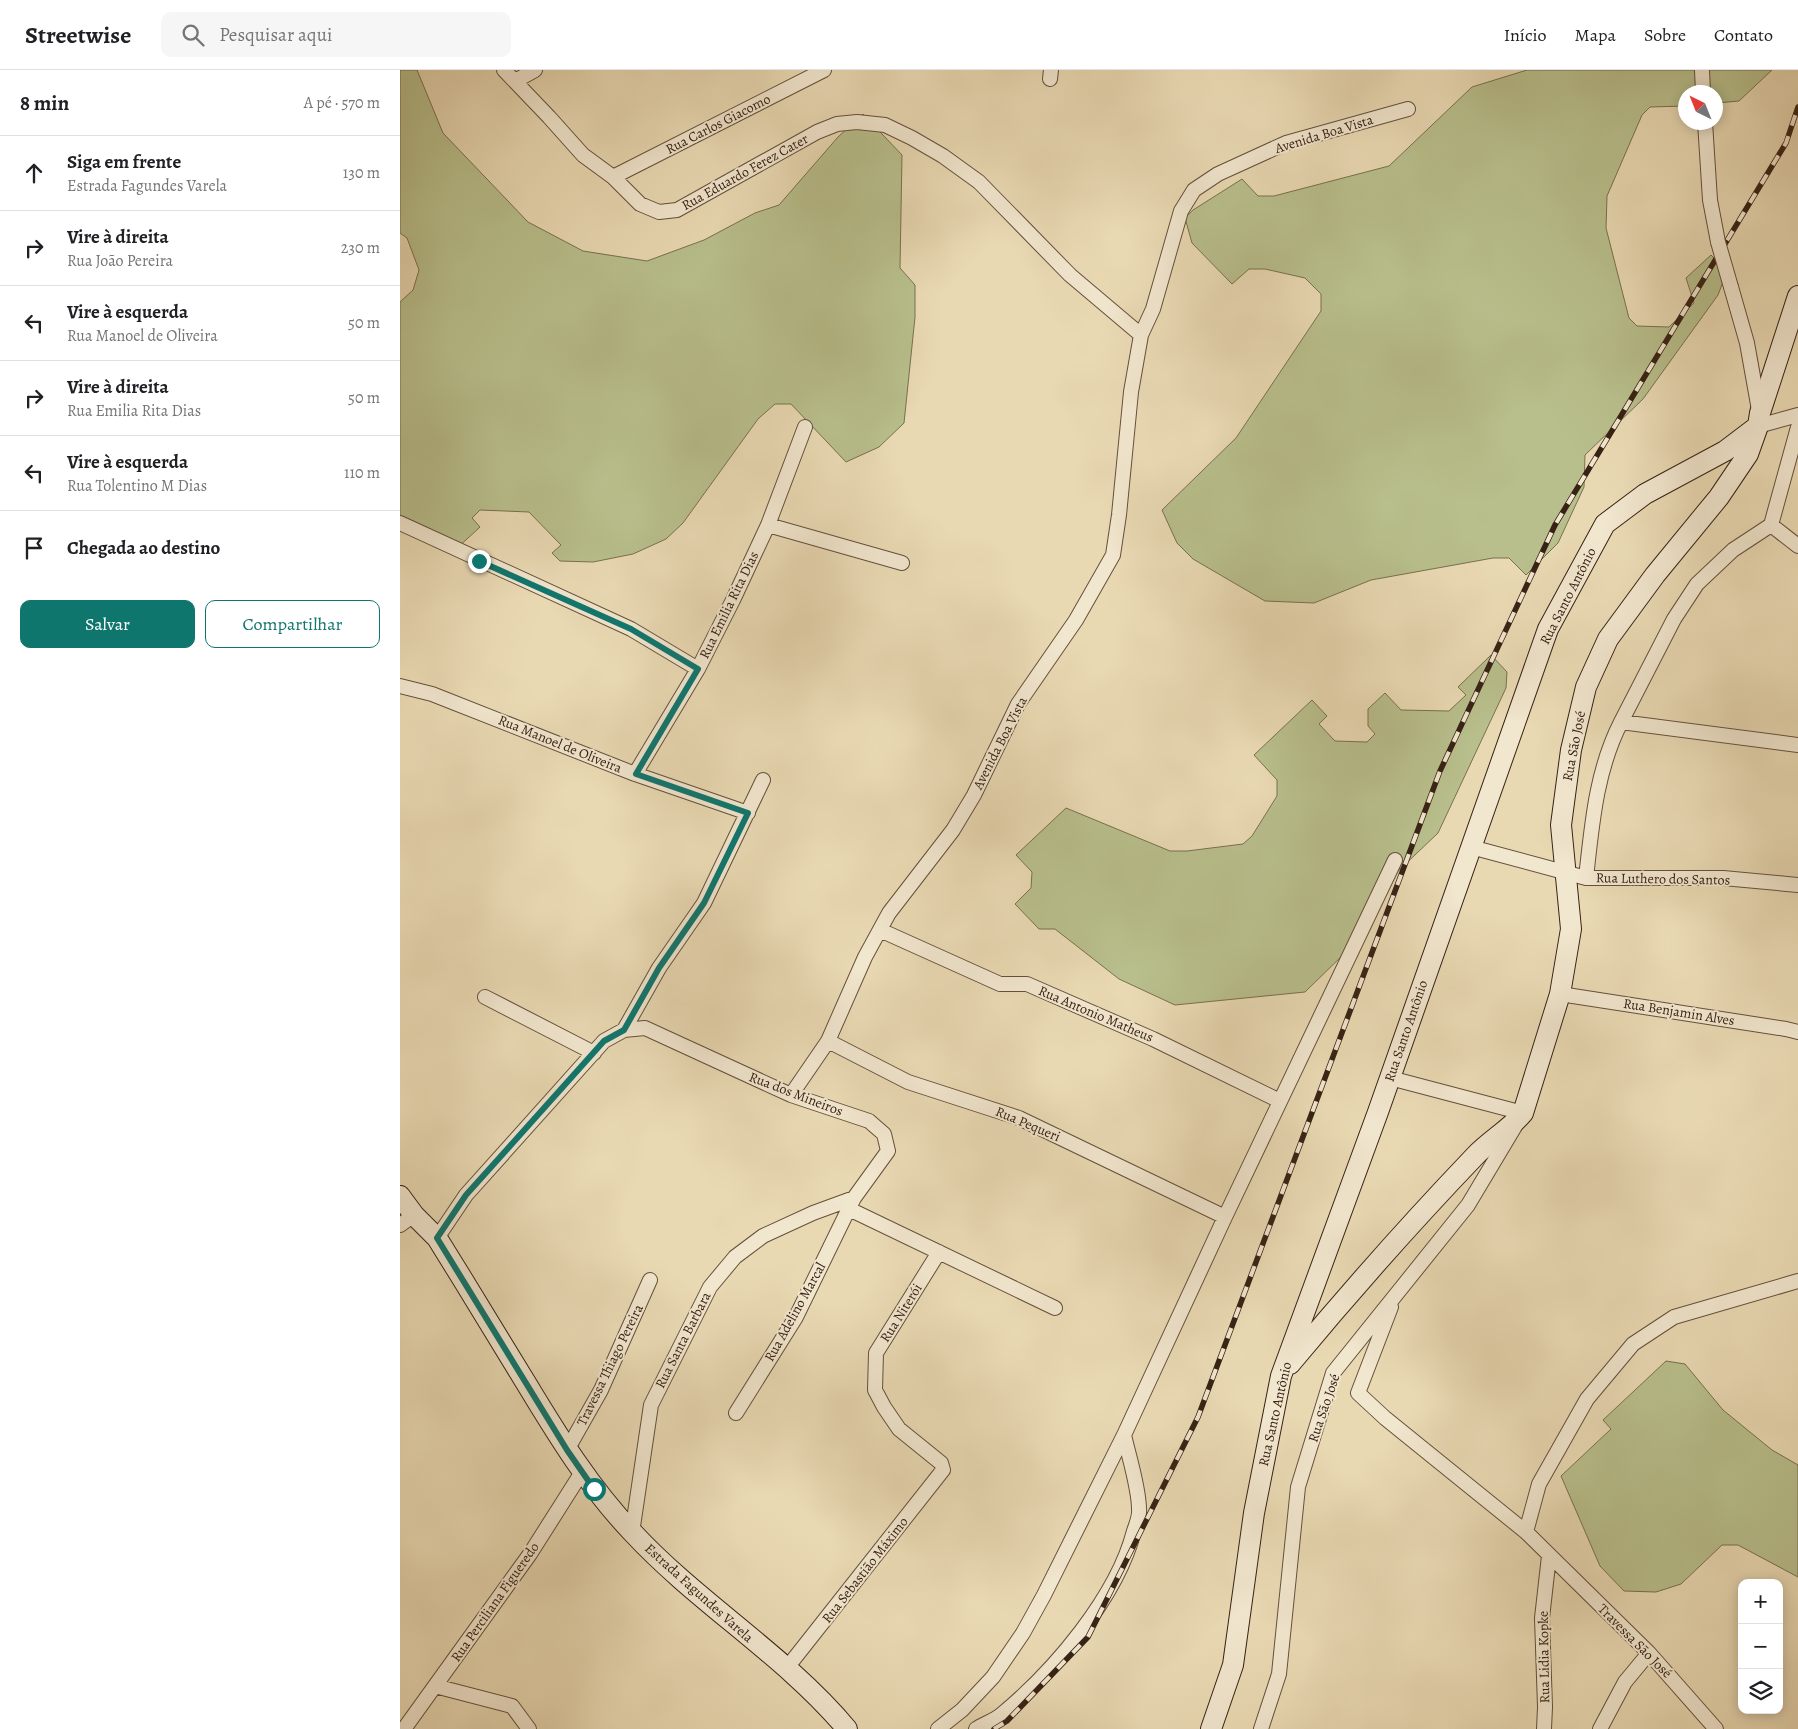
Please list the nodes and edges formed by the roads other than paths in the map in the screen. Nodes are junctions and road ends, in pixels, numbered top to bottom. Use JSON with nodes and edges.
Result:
{"nodes":[{"id":1,"x":504,"y":70,"type":"edge"},
{"id":2,"x":535,"y":70,"type":"edge"},
{"id":3,"x":824,"y":70,"type":"edge"},
{"id":4,"x":1702,"y":70,"type":"edge"},
{"id":5,"x":515,"y":81,"type":"junction"},
{"id":6,"x":1703,"y":85,"type":"edge"},
{"id":7,"x":1408,"y":109,"type":"dead end"},
{"id":8,"x":1706,"y":130,"type":"edge"},
{"id":9,"x":613,"y":178,"type":"junction"},
{"id":10,"x":1798,"y":296,"type":"edge"},
{"id":11,"x":1141,"y":335,"type":"junction"},
{"id":12,"x":1798,"y":415,"type":"edge"},
{"id":13,"x":1759,"y":420,"type":"junction"},
{"id":14,"x":1798,"y":427,"type":"edge"},
{"id":15,"x":805,"y":428,"type":"dead end"},
{"id":16,"x":400,"y":523,"type":"edge"},
{"id":17,"x":768,"y":525,"type":"junction"},
{"id":18,"x":1771,"y":525,"type":"junction"},
{"id":19,"x":1798,"y":546,"type":"edge"},
{"id":20,"x":902,"y":563,"type":"dead end"},
{"id":21,"x":698,"y":669,"type":"junction"},
{"id":22,"x":400,"y":686,"type":"edge"},
{"id":23,"x":1622,"y":722,"type":"junction"},
{"id":24,"x":1798,"y":745,"type":"edge"},
{"id":25,"x":636,"y":774,"type":"junction"},
{"id":26,"x":764,"y":780,"type":"dead end"},
{"id":27,"x":748,"y":813,"type":"junction"},
{"id":28,"x":1471,"y":847,"type":"junction"},
{"id":29,"x":1395,"y":860,"type":"dead end"},
{"id":30,"x":1565,"y":872,"type":"junction"},
{"id":31,"x":1586,"y":878,"type":"junction"},
{"id":32,"x":1798,"y":885,"type":"edge"},
{"id":33,"x":880,"y":930,"type":"junction"},
{"id":34,"x":1560,"y":994,"type":"junction"},
{"id":35,"x":485,"y":997,"type":"dead end"},
{"id":36,"x":624,"y":1030,"type":"junction"},
{"id":37,"x":1798,"y":1032,"type":"edge"},
{"id":38,"x":828,"y":1041,"type":"junction"},
{"id":39,"x":594,"y":1053,"type":"junction"},
{"id":40,"x":1390,"y":1078,"type":"junction"},
{"id":41,"x":791,"y":1095,"type":"junction"},
{"id":42,"x":1280,"y":1101,"type":"junction"},
{"id":43,"x":1523,"y":1113,"type":"junction"},
{"id":44,"x":400,"y":1196,"type":"edge"},
{"id":45,"x":852,"y":1204,"type":"junction"},
{"id":46,"x":1225,"y":1217,"type":"junction"},
{"id":47,"x":407,"y":1220,"type":"edge"},
{"id":48,"x":437,"y":1238,"type":"junction"},
{"id":49,"x":939,"y":1252,"type":"junction"},
{"id":50,"x":650,"y":1280,"type":"dead end"},
{"id":51,"x":1798,"y":1281,"type":"edge"},
{"id":52,"x":1396,"y":1295,"type":"junction"},
{"id":53,"x":1055,"y":1308,"type":"dead end"},
{"id":54,"x":1281,"y":1376,"type":"junction"},
{"id":55,"x":736,"y":1413,"type":"dead end"},
{"id":56,"x":1124,"y":1435,"type":"junction"},
{"id":57,"x":567,"y":1450,"type":"junction"},
{"id":58,"x":943,"y":1470,"type":"joint"},
{"id":59,"x":582,"y":1472,"type":"junction"},
{"id":60,"x":1526,"y":1532,"type":"junction"},
{"id":61,"x":632,"y":1533,"type":"junction"},
{"id":62,"x":1549,"y":1556,"type":"junction"},
{"id":63,"x":1649,"y":1653,"type":"junction"},
{"id":64,"x":786,"y":1669,"type":"junction"},
{"id":65,"x":435,"y":1686,"type":"junction"},
{"id":66,"x":404,"y":1729,"type":"edge"},
{"id":67,"x":529,"y":1729,"type":"edge"},
{"id":68,"x":847,"y":1729,"type":"edge"},
{"id":69,"x":938,"y":1729,"type":"edge"},
{"id":70,"x":976,"y":1729,"type":"edge"},
{"id":71,"x":1211,"y":1729,"type":"edge"},
{"id":72,"x":1261,"y":1729,"type":"edge"},
{"id":73,"x":1544,"y":1729,"type":"edge"},
{"id":74,"x":1600,"y":1729,"type":"edge"},
{"id":75,"x":1716,"y":1729,"type":"edge"}],
"edges":[{"from":1,"to":5,"type":"street","name":"Rua Eduardo Ferez Cater"},
{"from":2,"to":5,"type":"street"},
{"from":3,"to":9,"type":"street","name":"Rua Carlos Giacomo"},
{"from":4,"to":6,"type":"street"},
{"from":5,"to":9,"type":"street","name":"Rua Eduardo Ferez Cater"},
{"from":7,"to":11,"type":"street","name":"Avenida Boa Vista"},
{"from":8,"to":13,"type":"street","bridge":true},
{"from":9,"to":11,"type":"street","name":"Rua Eduardo Ferez Cater"},
{"from":10,"to":13,"type":"main road","name":"Rua São José"},
{"from":11,"to":33,"type":"street","name":"Avenida Boa Vista"},
{"from":12,"to":13,"type":"street"},
{"from":13,"to":28,"type":"main road","name":"Rua Santo Antônio"},
{"from":13,"to":30,"type":"main road","name":"Rua São José"},
{"from":14,"to":18,"type":"street"},
{"from":15,"to":17,"type":"street","name":"Rua Emilia Rita Dias"},
{"from":16,"to":21,"type":"street"},
{"from":17,"to":20,"type":"street"},
{"from":17,"to":21,"type":"street","name":"Rua Emilia Rita Dias"},
{"from":18,"to":19,"type":"street"},
{"from":18,"to":23,"type":"street"},
{"from":21,"to":25,"type":"street","name":"Rua Emilia Rita Dias"},
{"from":22,"to":25,"type":"street","name":"Rua Manoel de Oliveira"},
{"from":23,"to":24,"type":"street"},
{"from":23,"to":31,"type":"street"},
{"from":25,"to":27,"type":"street","name":"Rua Manoel de Oliveira"},
{"from":26,"to":27,"type":"street"},
{"from":27,"to":36,"type":"street"},
{"from":28,"to":30,"type":"street","name":"Rua Luthero dos Santos"},
{"from":28,"to":40,"type":"main road","name":"Rua Santo Antônio"},
{"from":29,"to":42,"type":"street"},
{"from":30,"to":31,"type":"street","name":"Rua Luthero dos Santos"},
{"from":30,"to":34,"type":"main road","name":"Rua São José"},
{"from":31,"to":32,"type":"street","name":"Rua Luthero dos Santos"},
{"from":33,"to":38,"type":"street","name":"Avenida Boa Vista"},
{"from":33,"to":42,"type":"street","name":"Rua Antonio Matheus"},
{"from":34,"to":37,"type":"street","name":"Rua Benjamin Alves"},
{"from":34,"to":43,"type":"main road","name":"Rua São José"},
{"from":35,"to":39,"type":"street"},
{"from":36,"to":39,"type":"street"},
{"from":36,"to":41,"type":"street","name":"Rua dos Mineiros"},
{"from":38,"to":41,"type":"street","name":"Avenida Boa Vista"},
{"from":38,"to":46,"type":"street","name":"Rua Pequeri"},
{"from":39,"to":48,"type":"street"},
{"from":40,"to":43,"type":"street"},
{"from":40,"to":54,"type":"main road","name":"Rua Santo Antônio"},
{"from":41,"to":45,"type":"street","name":"Rua dos Mineiros"},
{"from":42,"to":46,"type":"street"},
{"from":43,"to":52,"type":"street","name":"Rua São José"},
{"from":43,"to":54,"type":"main road","name":"Rua São José"},
{"from":44,"to":47,"type":"main road","name":"Estrada Fagundes Varela"},
{"from":45,"to":49,"type":"street"},
{"from":45,"to":55,"type":"street","name":"Rua Adelino Marcal"},
{"from":45,"to":61,"type":"street","name":"Rua Santa Barbara"},
{"from":46,"to":56,"type":"street"},
{"from":47,"to":48,"type":"main road","name":"Estrada Fagundes Varela"},
{"from":48,"to":57,"type":"main road","name":"Estrada Fagundes Varela"},
{"from":49,"to":53,"type":"street"},
{"from":49,"to":58,"type":"street","name":"Rua Niterói"},
{"from":50,"to":57,"type":"street","name":"Travessa Thiago Pereira"},
{"from":51,"to":60,"type":"street"},
{"from":52,"to":60,"type":"street","name":"Travessa São José"},
{"from":52,"to":72,"type":"street","name":"Rua São José"},
{"from":54,"to":71,"type":"main road","name":"Rua Santo Antônio"},
{"from":56,"to":69,"type":"street"},
{"from":56,"to":70,"type":"street"},
{"from":57,"to":59,"type":"main road","name":"Estrada Fagundes Varela"},
{"from":58,"to":64,"type":"street","name":"Rua Sebastião Máximo"},
{"from":59,"to":61,"type":"main road","name":"Estrada Fagundes Varela"},
{"from":59,"to":65,"type":"street","name":"Rua Perciliana Figueredo"},
{"from":60,"to":62,"type":"street","name":"Travessa São José"},
{"from":61,"to":64,"type":"main road","name":"Estrada Fagundes Varela"},
{"from":62,"to":63,"type":"street","name":"Travessa São José"},
{"from":62,"to":73,"type":"street","name":"Rua Lidia Kopke"},
{"from":63,"to":74,"type":"street"},
{"from":63,"to":75,"type":"street","name":"Travessa São José"},
{"from":64,"to":68,"type":"main road","name":"Estrada Fagundes Varela"},
{"from":65,"to":66,"type":"street","name":"Rua Perciliana Figueredo"},
{"from":65,"to":67,"type":"street"}]}
